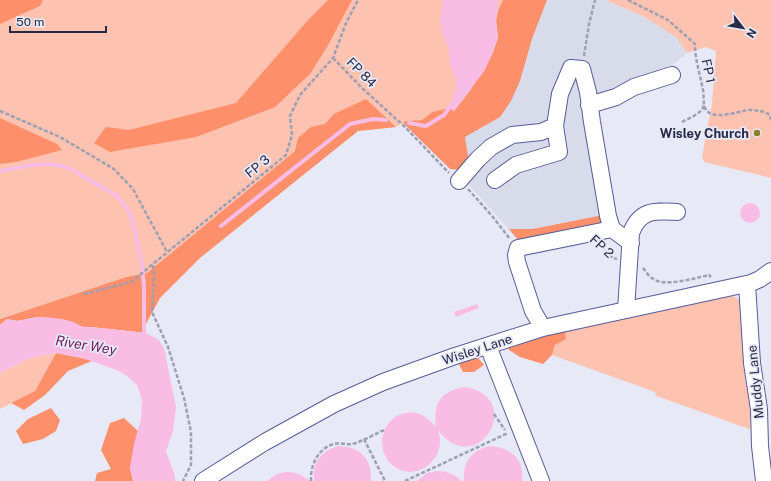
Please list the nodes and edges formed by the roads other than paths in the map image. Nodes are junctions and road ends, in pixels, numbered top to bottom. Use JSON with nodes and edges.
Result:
{"nodes":[{"id":1,"x":672,"y":75,"type":"dead end"},
{"id":2,"x":589,"y":105,"type":"junction"},
{"id":3,"x":555,"y":126,"type":"junction"},
{"id":4,"x":495,"y":180,"type":"dead end"},
{"id":5,"x":459,"y":181,"type":"dead end"},
{"id":6,"x":677,"y":212,"type":"dead end"},
{"id":7,"x":612,"y":229,"type":"junction"},
{"id":8,"x":631,"y":243,"type":"junction"},
{"id":9,"x":771,"y":271,"type":"edge"},
{"id":10,"x":747,"y":284,"type":"junction"},
{"id":11,"x":626,"y":310,"type":"junction"},
{"id":12,"x":543,"y":328,"type":"junction"},
{"id":13,"x":488,"y":346,"type":"junction"},
{"id":14,"x":203,"y":481,"type":"edge"},
{"id":15,"x":541,"y":481,"type":"edge"},
{"id":16,"x":764,"y":481,"type":"edge"}],
"edges":[{"from":1,"to":2,"type":"street"},
{"from":2,"to":3,"type":"street"},
{"from":2,"to":7,"type":"street"},
{"from":3,"to":4,"type":"street"},
{"from":3,"to":5,"type":"street"},
{"from":6,"to":8,"type":"street"},
{"from":7,"to":8,"type":"street"},
{"from":7,"to":12,"type":"street","name":"FP 2"},
{"from":8,"to":11,"type":"street"},
{"from":9,"to":10,"type":"street","name":"Wisley Lane"},
{"from":10,"to":11,"type":"street","name":"Wisley Lane"},
{"from":10,"to":16,"type":"street","name":"Muddy Lane"},
{"from":11,"to":12,"type":"street","name":"Wisley Lane"},
{"from":12,"to":13,"type":"street","name":"Wisley Lane"},
{"from":13,"to":14,"type":"street","name":"Wisley Lane"},
{"from":13,"to":15,"type":"street"}]}
